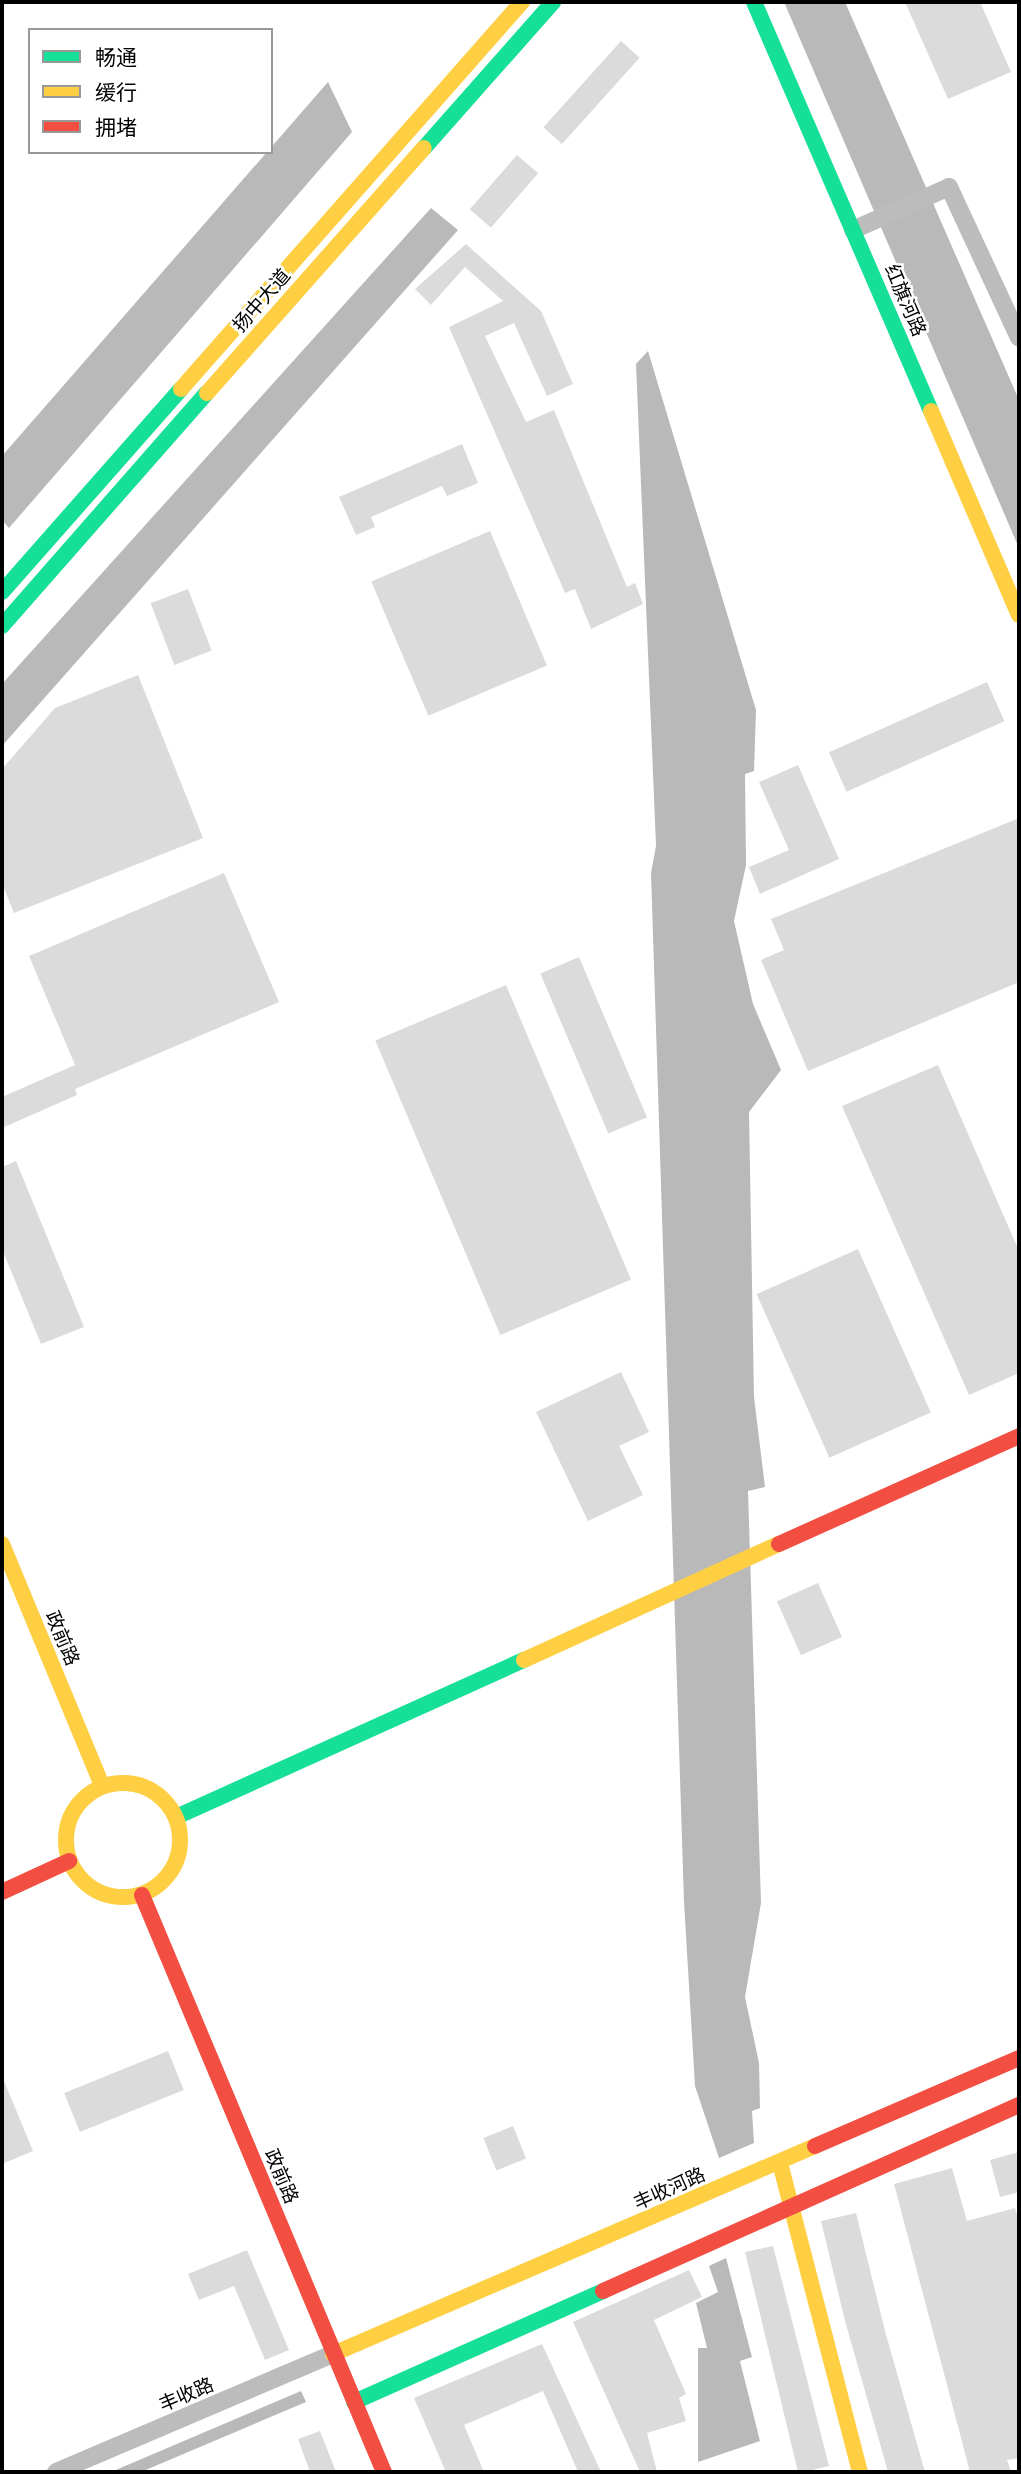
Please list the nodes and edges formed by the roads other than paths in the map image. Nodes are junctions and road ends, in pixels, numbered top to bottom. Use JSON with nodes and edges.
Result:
{"nodes":[{"id":1,"x":523,"y":2,"type":"edge"},
{"id":2,"x":553,"y":2,"type":"edge"},
{"id":3,"x":754,"y":2,"type":"edge"},
{"id":4,"x":853,"y":230,"type":"junction"},
{"id":5,"x":1019,"y":338,"type":"edge"},
{"id":6,"x":2,"y":592,"type":"edge"},
{"id":7,"x":1019,"y":615,"type":"edge"},
{"id":8,"x":2,"y":626,"type":"edge"},
{"id":9,"x":1019,"y":1436,"type":"edge"},
{"id":10,"x":2,"y":1544,"type":"edge"},
{"id":11,"x":102,"y":1786,"type":"junction"},
{"id":12,"x":176,"y":1817,"type":"junction"},
{"id":13,"x":69,"y":1861,"type":"junction"},
{"id":14,"x":2,"y":1892,"type":"edge"},
{"id":15,"x":142,"y":1895,"type":"junction"},
{"id":16,"x":1019,"y":2059,"type":"edge"},
{"id":17,"x":945,"y":2091,"type":"junction"},
{"id":18,"x":1019,"y":2105,"type":"edge"},
{"id":19,"x":960,"y":2130,"type":"junction"},
{"id":20,"x":780,"y":2163,"type":"junction"},
{"id":21,"x":790,"y":2204,"type":"junction"},
{"id":22,"x":333,"y":2354,"type":"junction"},
{"id":23,"x":354,"y":2402,"type":"junction"},
{"id":24,"x":56,"y":2472,"type":"edge"},
{"id":25,"x":384,"y":2472,"type":"edge"},
{"id":26,"x":859,"y":2472,"type":"edge"}],
"edges":[{"from":1,"to":6,"type":"street","name":"扬中大道"},
{"from":2,"to":8,"type":"street","name":"扬中大道"},
{"from":3,"to":4,"type":"street","name":"红旗河路"},
{"from":4,"to":5,"type":"street"},
{"from":4,"to":7,"type":"street","name":"红旗河路"},
{"from":9,"to":12,"type":"street"},
{"from":10,"to":11,"type":"street","name":"政前路"},
{"from":11,"to":12,"type":"street"},
{"from":11,"to":13,"type":"street"},
{"from":12,"to":15,"type":"street"},
{"from":13,"to":14,"type":"street"},
{"from":13,"to":15,"type":"street"},
{"from":15,"to":22,"type":"street","name":"政前路"},
{"from":16,"to":17,"type":"street","name":"丰收河路"},
{"from":17,"to":19,"type":"street"},
{"from":17,"to":20,"type":"street","name":"丰收河路"},
{"from":18,"to":19,"type":"street"},
{"from":19,"to":21,"type":"street"},
{"from":20,"to":21,"type":"street"},
{"from":20,"to":22,"type":"street","name":"丰收河路"},
{"from":21,"to":23,"type":"street"},
{"from":21,"to":26,"type":"street"},
{"from":22,"to":23,"type":"street","name":"政前路"},
{"from":22,"to":24,"type":"street","name":"丰收路"},
{"from":23,"to":25,"type":"street","name":"政前路"}]}
